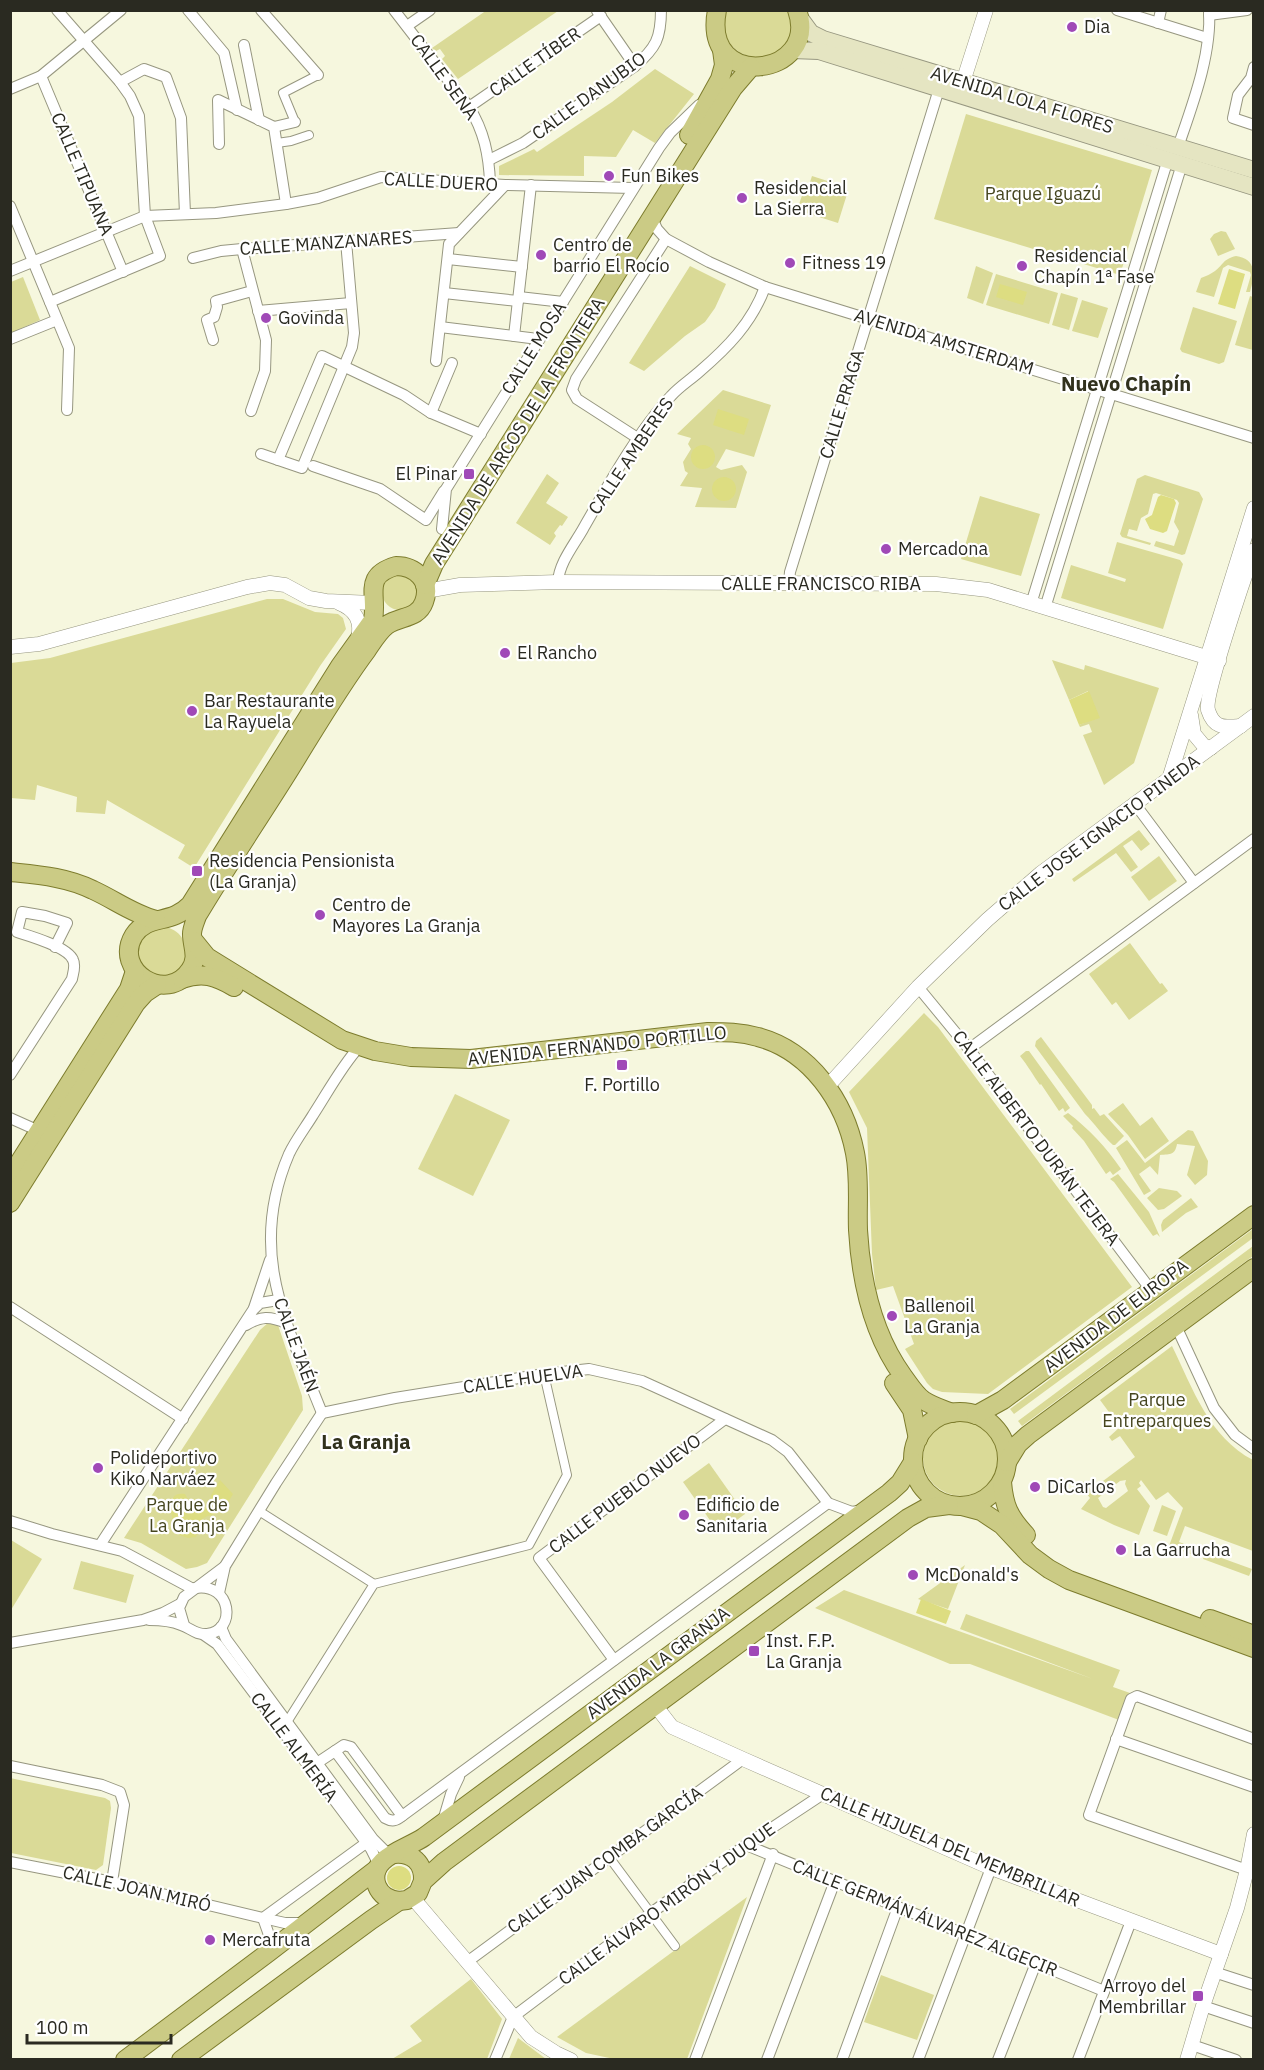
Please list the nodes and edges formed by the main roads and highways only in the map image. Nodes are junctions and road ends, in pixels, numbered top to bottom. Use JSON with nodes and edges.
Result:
{"nodes":[{"id":1,"x":717,"y":10,"type":"edge"},
{"id":2,"x":798,"y":14,"type":"edge"},
{"id":3,"x":722,"y":50,"type":"junction"},
{"id":4,"x":792,"y":50,"type":"junction"},
{"id":5,"x":751,"y":68,"type":"junction"},
{"id":6,"x":1176,"y":157,"type":"junction"},
{"id":7,"x":1254,"y":170,"type":"edge"},
{"id":8,"x":1254,"y":187,"type":"edge"},
{"id":9,"x":412,"y":568,"type":"junction"},
{"id":10,"x":425,"y":588,"type":"junction"},
{"id":11,"x":373,"y":603,"type":"junction"},
{"id":12,"x":398,"y":619,"type":"junction"},
{"id":13,"x":10,"y":872,"type":"edge"},
{"id":14,"x":10,"y":882,"type":"edge"},
{"id":15,"x":161,"y":920,"type":"junction"},
{"id":16,"x":193,"y":939,"type":"junction"},
{"id":17,"x":132,"y":940,"type":"junction"},
{"id":18,"x":135,"y":971,"type":"junction"},
{"id":19,"x":182,"y":979,"type":"junction"},
{"id":20,"x":157,"y":985,"type":"junction"},
{"id":21,"x":355,"y":1052,"type":"junction"},
{"id":22,"x":10,"y":1177,"type":"edge"},
{"id":23,"x":10,"y":1203,"type":"edge"},
{"id":24,"x":1254,"y":1215,"type":"edge"},
{"id":25,"x":1254,"y":1268,"type":"edge"},
{"id":26,"x":952,"y":1413,"type":"junction"},
{"id":27,"x":976,"y":1415,"type":"junction"},
{"id":28,"x":918,"y":1439,"type":"junction"},
{"id":29,"x":913,"y":1462,"type":"junction"},
{"id":30,"x":1007,"y":1462,"type":"junction"},
{"id":31,"x":1002,"y":1482,"type":"junction"},
{"id":32,"x":955,"y":1506,"type":"junction"},
{"id":33,"x":1254,"y":1635,"type":"edge"},
{"id":34,"x":1254,"y":1648,"type":"edge"},
{"id":35,"x":385,"y":1861,"type":"junction"},
{"id":36,"x":423,"y":1881,"type":"junction"},
{"id":37,"x":406,"y":1899,"type":"junction"},
{"id":38,"x":125,"y":2060,"type":"edge"},
{"id":39,"x":181,"y":2060,"type":"edge"}],
"edges":[{"from":1,"to":3,"type":"main road","name":"AVENIDA DE ARCOS DE LA FRONTERA"},
{"from":2,"to":4,"type":"main road"},
{"from":2,"to":6,"type":"main road","name":"AVENIDA LOLA FLORES"},
{"from":3,"to":5,"type":"main road"},
{"from":3,"to":9,"type":"main road","name":"AVENIDA DE ARCOS DE LA FRONTERA"},
{"from":4,"to":5,"type":"main road"},
{"from":4,"to":6,"type":"main road","name":"AVENIDA LOLA FLORES"},
{"from":5,"to":10,"type":"main road","name":"AVENIDA DE ARCOS DE LA FRONTERA"},
{"from":6,"to":7,"type":"main road","name":"AVENIDA LOLA FLORES"},
{"from":6,"to":8,"type":"main road","name":"AVENIDA LOLA FLORES"},
{"from":9,"to":10,"type":"main road","name":"AVENIDA DE ARCOS DE LA FRONTERA"},
{"from":9,"to":11,"type":"main road","name":"AVENIDA DE ARCOS DE LA FRONTERA"},
{"from":10,"to":12,"type":"main road","name":"AVENIDA DE ARCOS DE LA FRONTERA"},
{"from":11,"to":12,"type":"main road"},
{"from":11,"to":15,"type":"main road"},
{"from":12,"to":16,"type":"main road","name":"AVENIDA DE ARCOS DE LA FRONTERA"},
{"from":13,"to":15,"type":"main road"},
{"from":14,"to":17,"type":"main road"},
{"from":15,"to":16,"type":"main road"},
{"from":15,"to":17,"type":"main road"},
{"from":16,"to":19,"type":"main road","name":"AVENIDA DE ARCOS DE LA FRONTERA"},
{"from":16,"to":21,"type":"main road","name":"AVENIDA FERNANDO PORTILLO"},
{"from":17,"to":18,"type":"main road"},
{"from":18,"to":20,"type":"main road"},
{"from":18,"to":22,"type":"main road"},
{"from":19,"to":20,"type":"main road"},
{"from":19,"to":21,"type":"main road","name":"AVENIDA FERNANDO PORTILLO"},
{"from":20,"to":23,"type":"main road"},
{"from":21,"to":26,"type":"main road","name":"AVENIDA FERNANDO PORTILLO"},
{"from":21,"to":28,"type":"main road","name":"AVENIDA FERNANDO PORTILLO"},
{"from":24,"to":27,"type":"main road","name":"AVENIDA DE EUROPA"},
{"from":25,"to":30,"type":"main road"},
{"from":26,"to":27,"type":"main road"},
{"from":26,"to":28,"type":"main road"},
{"from":27,"to":30,"type":"main road"},
{"from":28,"to":29,"type":"main road"},
{"from":29,"to":32,"type":"main road"},
{"from":29,"to":35,"type":"main road","name":"AVENIDA LA GRANJA"},
{"from":30,"to":31,"type":"main road"},
{"from":31,"to":32,"type":"main road"},
{"from":31,"to":33,"type":"main road"},
{"from":32,"to":34,"type":"main road"},
{"from":32,"to":36,"type":"main road","name":"AVENIDA LA GRANJA"},
{"from":35,"to":36,"type":"main road"},
{"from":35,"to":37,"type":"main road"},
{"from":35,"to":38,"type":"main road","name":"AVENIDA LA GRANJA"},
{"from":36,"to":37,"type":"main road","name":"AVENIDA LA GRANJA"},
{"from":37,"to":39,"type":"main road","name":"AVENIDA LA GRANJA"}]}
